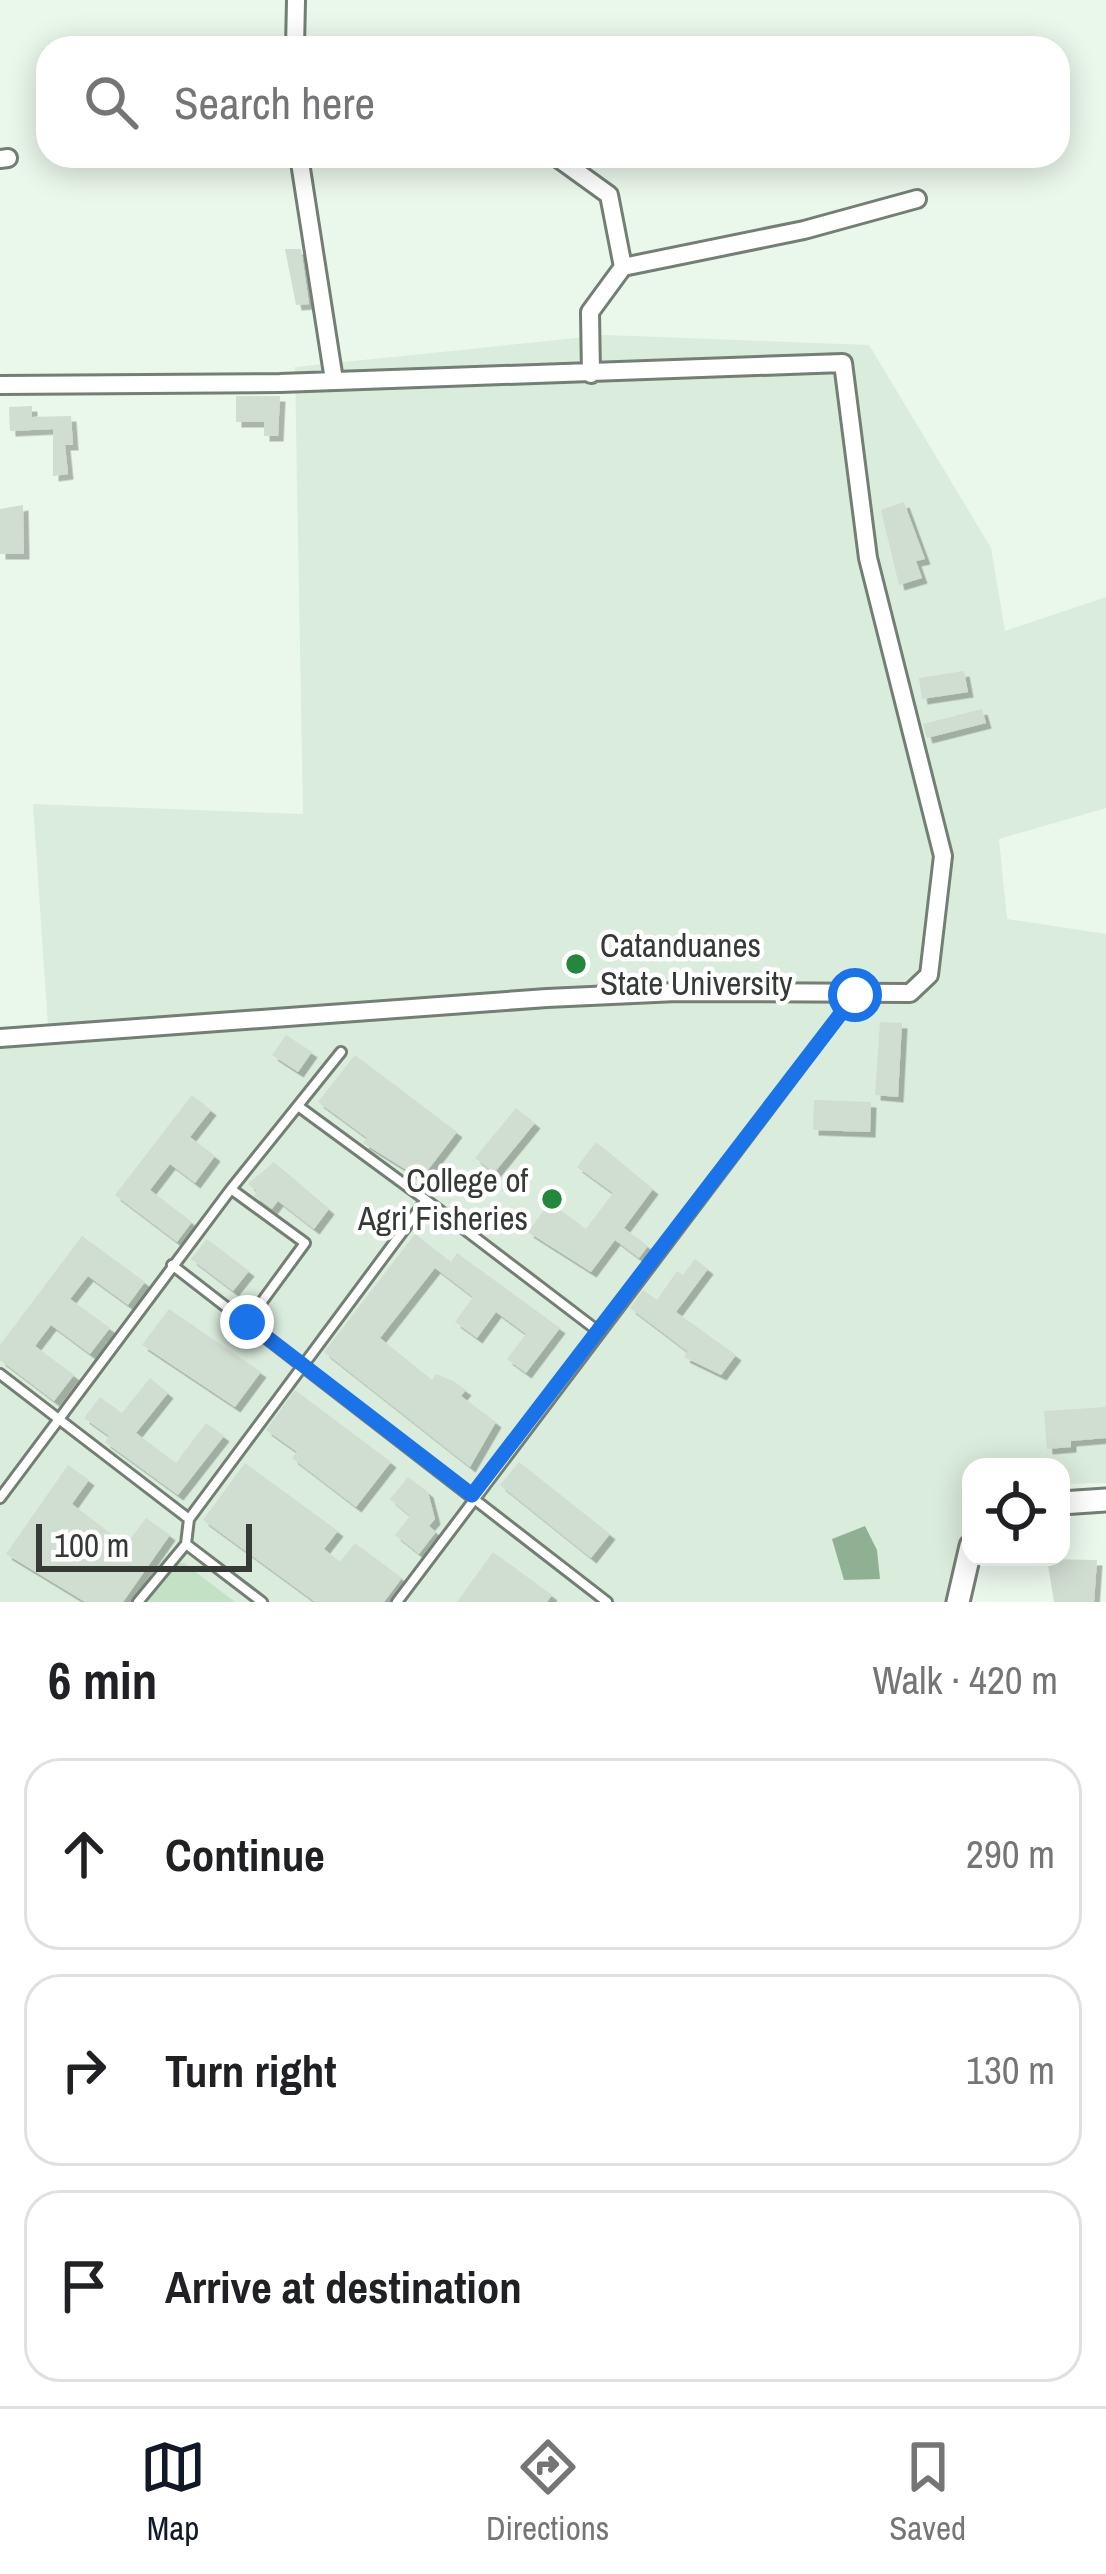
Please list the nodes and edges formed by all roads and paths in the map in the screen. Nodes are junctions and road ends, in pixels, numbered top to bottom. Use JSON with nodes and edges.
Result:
{"nodes":[{"id":1,"x":296,"y":0,"type":"edge"},
{"id":2,"x":295,"y":36,"type":"edge"},
{"id":3,"x":301,"y":168,"type":"edge"},
{"id":4,"x":572,"y":168,"type":"edge"},
{"id":5,"x":917,"y":199,"type":"dead end"},
{"id":6,"x":623,"y":267,"type":"junction"},
{"id":7,"x":591,"y":374,"type":"junction"},
{"id":8,"x":334,"y":380,"type":"junction"},
{"id":9,"x":0,"y":385,"type":"edge"},
{"id":10,"x":855,"y":995,"type":"junction"},
{"id":11,"x":0,"y":1038,"type":"edge"},
{"id":12,"x":341,"y":1052,"type":"dead end"},
{"id":13,"x":298,"y":1106,"type":"junction"},
{"id":14,"x":231,"y":1189,"type":"junction"},
{"id":15,"x":426,"y":1200,"type":"junction"},
{"id":16,"x":172,"y":1264,"type":"junction"},
{"id":17,"x":247,"y":1322,"type":"junction"},
{"id":18,"x":598,"y":1331,"type":"junction"},
{"id":19,"x":303,"y":1365,"type":"junction"},
{"id":20,"x":0,"y":1374,"type":"edge"},
{"id":21,"x":57,"y":1418,"type":"junction"},
{"id":22,"x":472,"y":1495,"type":"junction"},
{"id":23,"x":0,"y":1498,"type":"edge"},
{"id":24,"x":1106,"y":1500,"type":"edge"},
{"id":25,"x":1070,"y":1502,"type":"edge"},
{"id":26,"x":189,"y":1519,"type":"junction"},
{"id":27,"x":186,"y":1544,"type":"junction"},
{"id":28,"x":966,"y":1566,"type":"edge"},
{"id":29,"x":139,"y":1602,"type":"edge"},
{"id":30,"x":262,"y":1602,"type":"edge"},
{"id":31,"x":397,"y":1602,"type":"edge"},
{"id":32,"x":607,"y":1602,"type":"edge"},
{"id":33,"x":958,"y":1602,"type":"edge"}],
"edges":[{"from":1,"to":2,"type":"street"},
{"from":3,"to":8,"type":"street"},
{"from":4,"to":6,"type":"street"},
{"from":5,"to":6,"type":"street"},
{"from":6,"to":7,"type":"street"},
{"from":7,"to":8,"type":"street"},
{"from":7,"to":10,"type":"street"},
{"from":8,"to":9,"type":"street"},
{"from":10,"to":11,"type":"street"},
{"from":10,"to":18,"type":"lane"},
{"from":12,"to":13,"type":"lane"},
{"from":13,"to":14,"type":"lane"},
{"from":13,"to":15,"type":"lane"},
{"from":14,"to":16,"type":"lane"},
{"from":14,"to":17,"type":"lane"},
{"from":15,"to":18,"type":"lane"},
{"from":15,"to":19,"type":"lane"},
{"from":16,"to":17,"type":"lane"},
{"from":16,"to":21,"type":"lane"},
{"from":17,"to":19,"type":"lane"},
{"from":18,"to":22,"type":"lane"},
{"from":19,"to":22,"type":"lane"},
{"from":19,"to":26,"type":"lane"},
{"from":20,"to":21,"type":"lane"},
{"from":21,"to":23,"type":"lane"},
{"from":21,"to":26,"type":"lane"},
{"from":22,"to":31,"type":"lane"},
{"from":22,"to":32,"type":"lane"},
{"from":24,"to":25,"type":"street"},
{"from":26,"to":27,"type":"lane"},
{"from":27,"to":29,"type":"lane"},
{"from":27,"to":30,"type":"lane"},
{"from":28,"to":33,"type":"street"}]}
